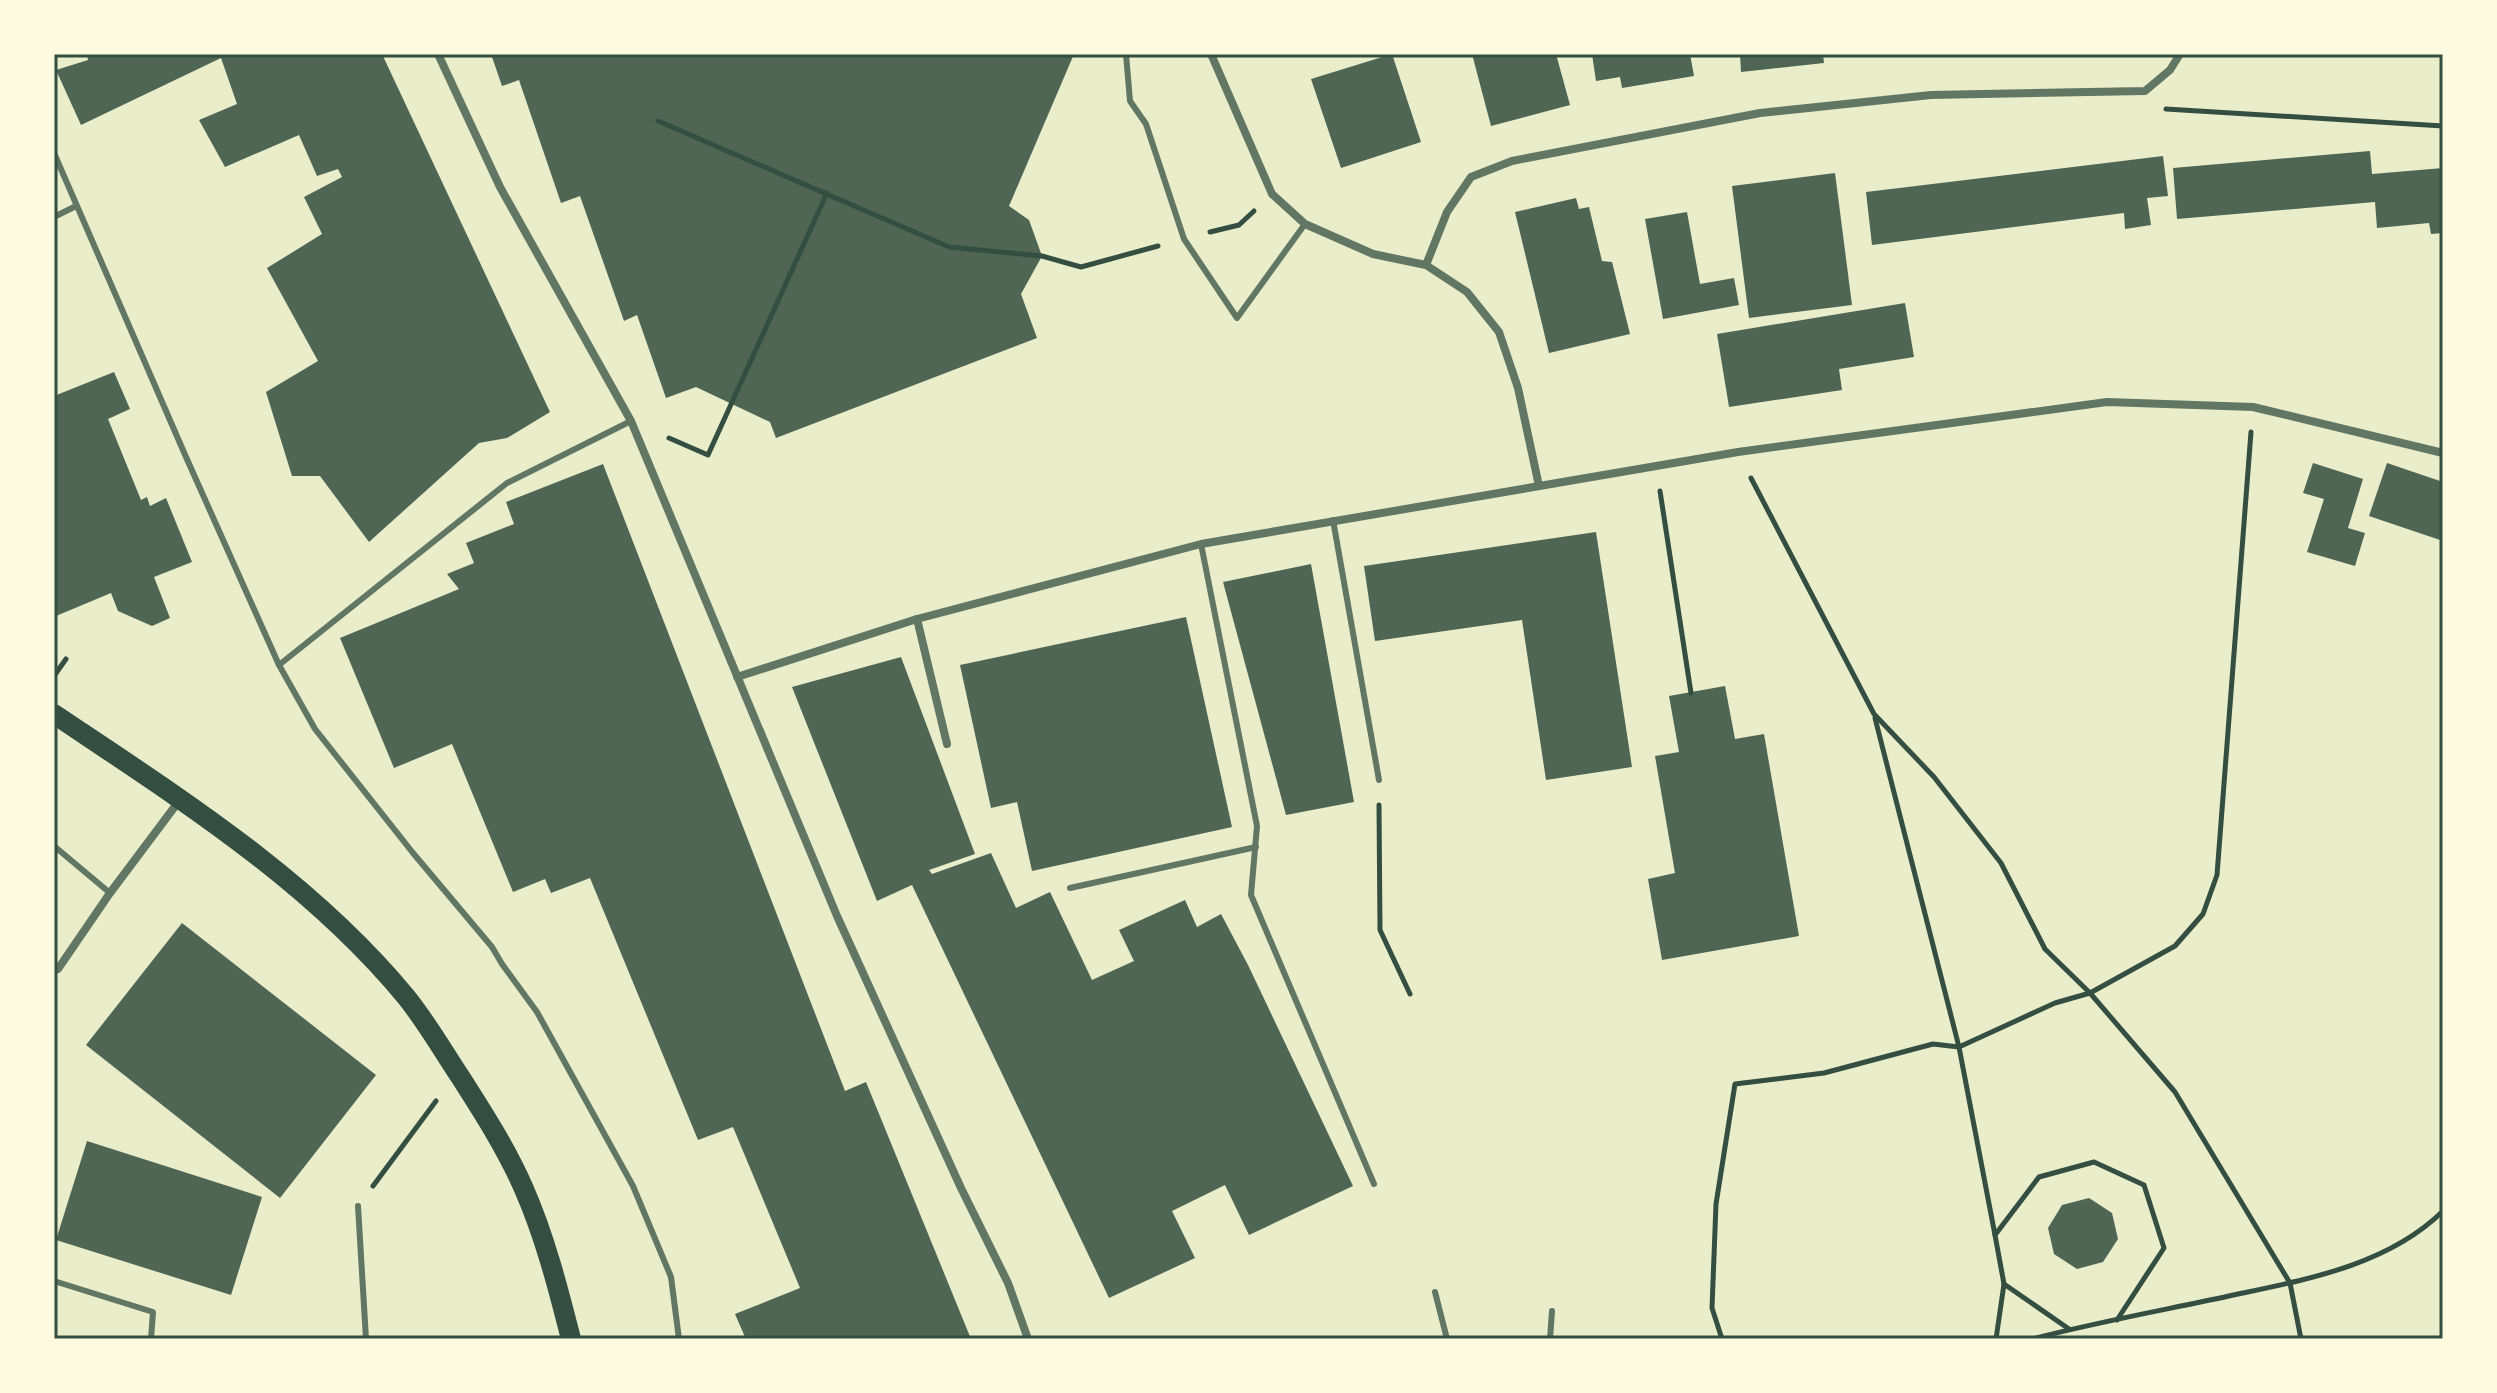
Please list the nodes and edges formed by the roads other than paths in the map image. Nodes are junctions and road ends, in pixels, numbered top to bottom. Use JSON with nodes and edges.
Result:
{"nodes":[{"id":1,"x":438,"y":54,"type":"edge"},
{"id":2,"x":1126,"y":54,"type":"edge"},
{"id":3,"x":1211,"y":54,"type":"edge"},
{"id":4,"x":2180,"y":54,"type":"edge"},
{"id":5,"x":54,"y":153,"type":"edge"},
{"id":6,"x":76,"y":206,"type":"junction"},
{"id":7,"x":54,"y":217,"type":"edge"},
{"id":8,"x":1305,"y":224,"type":"junction"},
{"id":9,"x":1426,"y":265,"type":"junction"},
{"id":10,"x":631,"y":421,"type":"junction"},
{"id":11,"x":2443,"y":453,"type":"edge"},
{"id":12,"x":1539,"y":486,"type":"junction"},
{"id":13,"x":1333,"y":520,"type":"junction"},
{"id":14,"x":1201,"y":544,"type":"junction"},
{"id":15,"x":917,"y":619,"type":"junction"},
{"id":16,"x":279,"y":665,"type":"junction"},
{"id":17,"x":737,"y":677,"type":"junction"},
{"id":18,"x":54,"y":714,"type":"edge"},
{"id":19,"x":947,"y":744,"type":"dead end"},
{"id":20,"x":1379,"y":780,"type":"road end"},
{"id":21,"x":181,"y":799,"type":"junction"},
{"id":22,"x":54,"y":846,"type":"edge"},
{"id":23,"x":1256,"y":847,"type":"junction"},
{"id":24,"x":1070,"y":888,"type":"dead end"},
{"id":25,"x":110,"y":893,"type":"junction"},
{"id":26,"x":54,"y":970,"type":"edge"},
{"id":27,"x":1374,"y":1184,"type":"dead end"},
{"id":28,"x":358,"y":1206,"type":"road end"},
{"id":29,"x":54,"y":1281,"type":"edge"},
{"id":30,"x":1435,"y":1292,"type":"dead end"},
{"id":31,"x":1552,"y":1311,"type":"dead end"},
{"id":32,"x":151,"y":1339,"type":"edge"},
{"id":33,"x":366,"y":1339,"type":"edge"},
{"id":34,"x":571,"y":1339,"type":"edge"},
{"id":35,"x":679,"y":1339,"type":"edge"},
{"id":36,"x":1028,"y":1339,"type":"edge"},
{"id":37,"x":1447,"y":1339,"type":"edge"},
{"id":38,"x":1550,"y":1339,"type":"edge"}],
"edges":[{"from":1,"to":10,"type":"street"},
{"from":2,"to":8,"type":"lane"},
{"from":3,"to":8,"type":"street"},
{"from":4,"to":9,"type":"street"},
{"from":5,"to":6,"type":"lane"},
{"from":6,"to":7,"type":"lane"},
{"from":6,"to":16,"type":"lane"},
{"from":8,"to":9,"type":"street"},
{"from":9,"to":12,"type":"street"},
{"from":10,"to":16,"type":"lane"},
{"from":10,"to":17,"type":"street"},
{"from":11,"to":12,"type":"street"},
{"from":12,"to":13,"type":"street"},
{"from":13,"to":14,"type":"street"},
{"from":13,"to":20,"type":"lane"},
{"from":14,"to":15,"type":"street"},
{"from":14,"to":23,"type":"lane"},
{"from":15,"to":17,"type":"street"},
{"from":15,"to":19,"type":"street"},
{"from":16,"to":35,"type":"lane"},
{"from":17,"to":36,"type":"street"},
{"from":18,"to":21,"type":"main road"},
{"from":21,"to":25,"type":"street"},
{"from":21,"to":34,"type":"main road"},
{"from":22,"to":25,"type":"lane"},
{"from":23,"to":24,"type":"lane"},
{"from":23,"to":27,"type":"lane"},
{"from":25,"to":26,"type":"street"},
{"from":28,"to":33,"type":"lane"},
{"from":29,"to":32,"type":"lane"},
{"from":30,"to":37,"type":"lane"},
{"from":31,"to":38,"type":"lane"}]}
